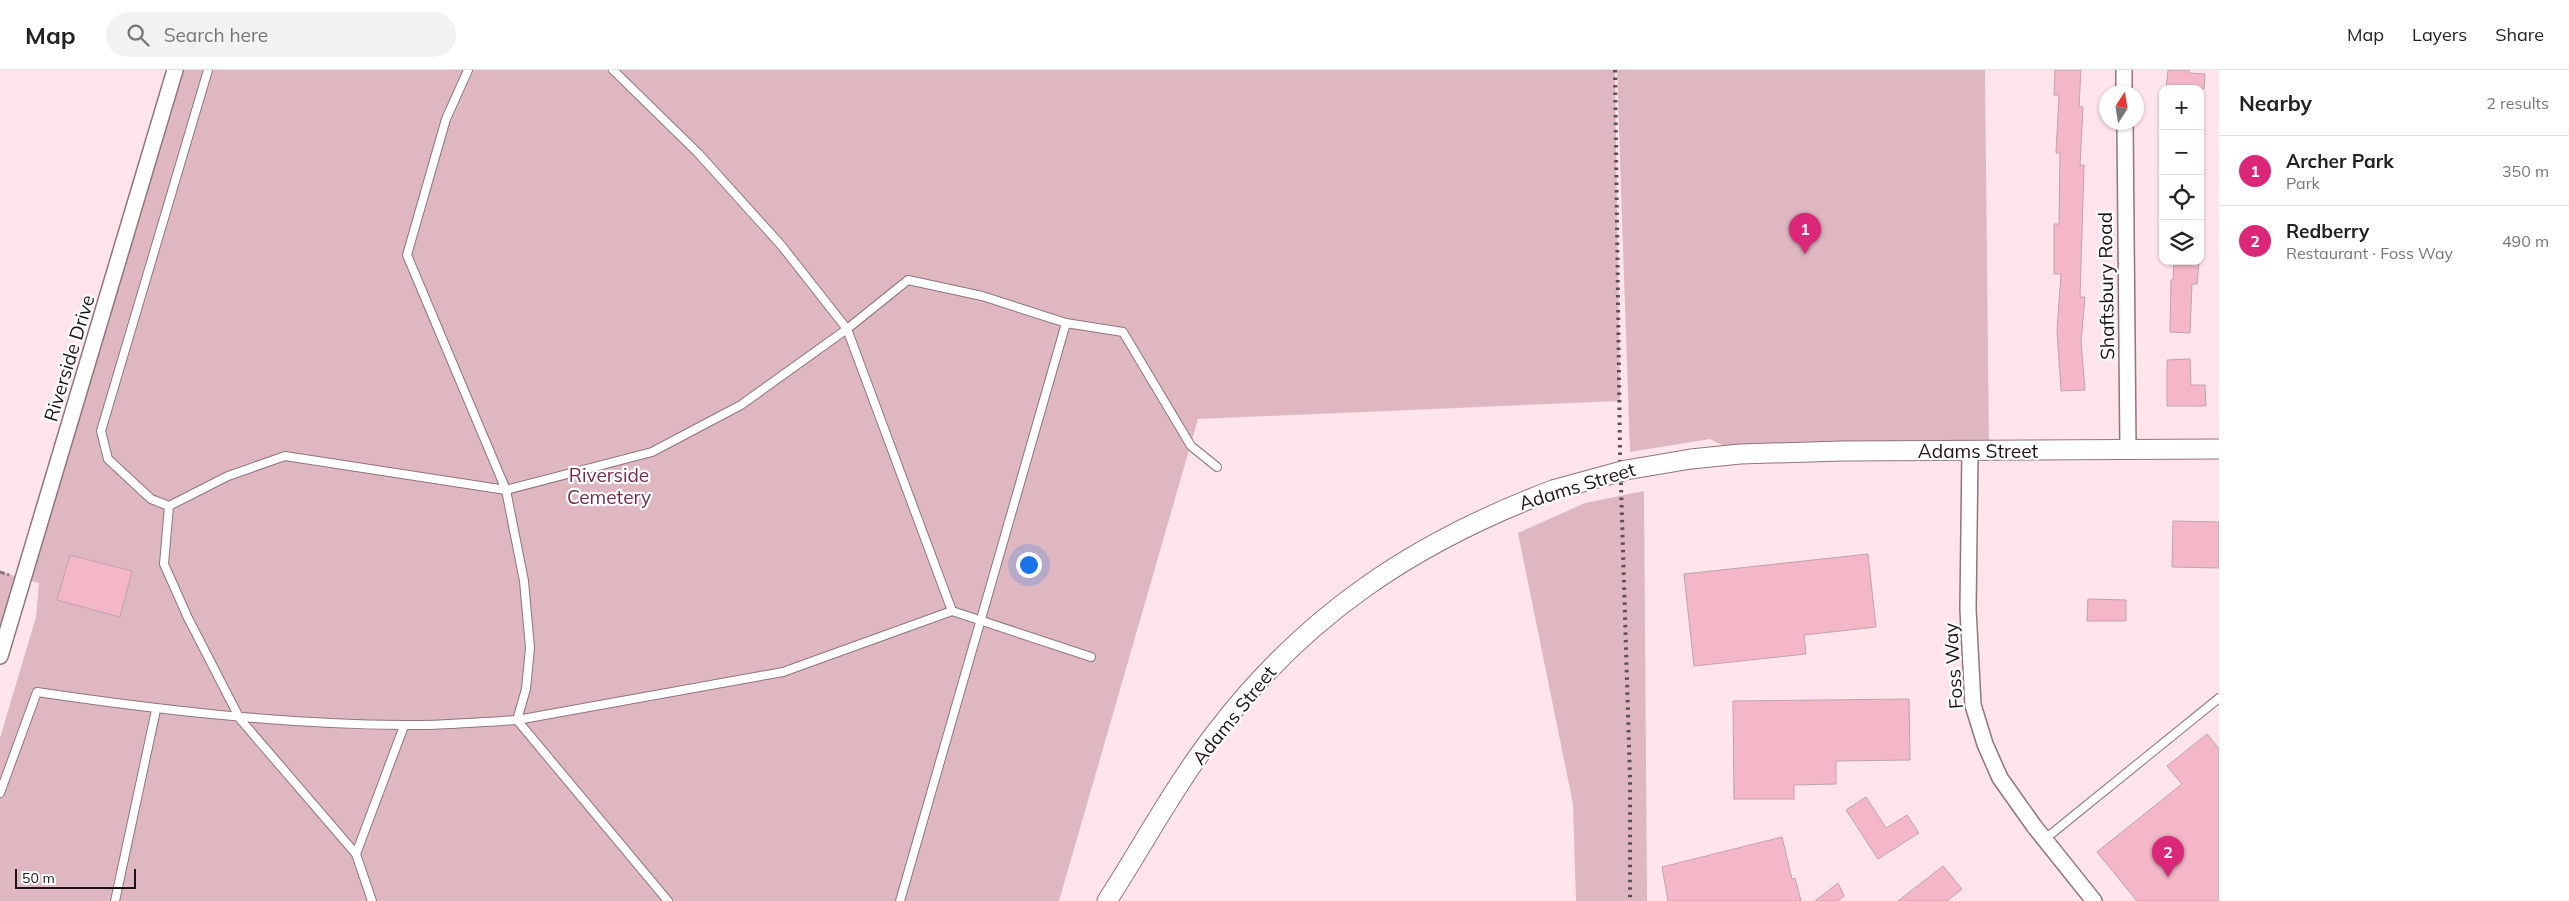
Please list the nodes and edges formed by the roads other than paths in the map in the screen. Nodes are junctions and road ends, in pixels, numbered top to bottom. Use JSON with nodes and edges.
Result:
{"nodes":[{"id":1,"x":175,"y":70,"type":"edge"},
{"id":2,"x":208,"y":70,"type":"edge"},
{"id":3,"x":468,"y":70,"type":"edge"},
{"id":4,"x":613,"y":70,"type":"edge"},
{"id":5,"x":2124,"y":70,"type":"edge"},
{"id":6,"x":2124,"y":85,"type":"edge"},
{"id":7,"x":2125,"y":130,"type":"edge"},
{"id":8,"x":1066,"y":323,"type":"junction"},
{"id":9,"x":846,"y":329,"type":"junction"},
{"id":10,"x":2128,"y":449,"type":"junction"},
{"id":11,"x":2219,"y":449,"type":"edge"},
{"id":12,"x":1970,"y":452,"type":"junction"},
{"id":13,"x":1216,"y":467,"type":"dead end"},
{"id":14,"x":506,"y":490,"type":"junction"},
{"id":15,"x":169,"y":506,"type":"junction"},
{"id":16,"x":952,"y":610,"type":"junction"},
{"id":17,"x":981,"y":619,"type":"junction"},
{"id":18,"x":0,"y":656,"type":"edge"},
{"id":19,"x":1092,"y":657,"type":"dead end"},
{"id":20,"x":2219,"y":698,"type":"edge"},
{"id":21,"x":156,"y":710,"type":"junction"},
{"id":22,"x":240,"y":718,"type":"junction"},
{"id":23,"x":517,"y":720,"type":"junction"},
{"id":24,"x":404,"y":726,"type":"junction"},
{"id":25,"x":0,"y":793,"type":"edge"},
{"id":26,"x":2044,"y":839,"type":"junction"},
{"id":27,"x":356,"y":854,"type":"junction"},
{"id":28,"x":115,"y":901,"type":"edge"},
{"id":29,"x":372,"y":901,"type":"edge"},
{"id":30,"x":668,"y":901,"type":"edge"},
{"id":31,"x":900,"y":901,"type":"edge"},
{"id":32,"x":1107,"y":901,"type":"edge"},
{"id":33,"x":2094,"y":901,"type":"edge"}],
"edges":[{"from":1,"to":18,"type":"street","name":"Riverside Drive"},
{"from":2,"to":15,"type":"lane"},
{"from":3,"to":14,"type":"lane"},
{"from":4,"to":9,"type":"lane"},
{"from":5,"to":6,"type":"street"},
{"from":7,"to":10,"type":"street","name":"Shaftsbury Road"},
{"from":8,"to":9,"type":"lane"},
{"from":8,"to":13,"type":"lane"},
{"from":8,"to":17,"type":"lane"},
{"from":9,"to":14,"type":"lane"},
{"from":9,"to":16,"type":"lane"},
{"from":10,"to":11,"type":"street","name":"Adams Street"},
{"from":10,"to":12,"type":"street","name":"Adams Street"},
{"from":12,"to":26,"type":"street","name":"Foss Way"},
{"from":12,"to":32,"type":"street","name":"Adams Street","bridge":true},
{"from":14,"to":15,"type":"lane"},
{"from":14,"to":23,"type":"lane"},
{"from":15,"to":22,"type":"lane"},
{"from":16,"to":17,"type":"lane"},
{"from":16,"to":23,"type":"lane"},
{"from":17,"to":19,"type":"lane"},
{"from":17,"to":31,"type":"lane"},
{"from":20,"to":26,"type":"lane"},
{"from":21,"to":22,"type":"lane"},
{"from":21,"to":25,"type":"lane"},
{"from":21,"to":28,"type":"lane"},
{"from":22,"to":24,"type":"lane"},
{"from":22,"to":27,"type":"lane"},
{"from":23,"to":24,"type":"lane"},
{"from":23,"to":30,"type":"lane"},
{"from":24,"to":27,"type":"lane"},
{"from":26,"to":33,"type":"street","name":"Foss Way"},
{"from":27,"to":29,"type":"lane"}]}
